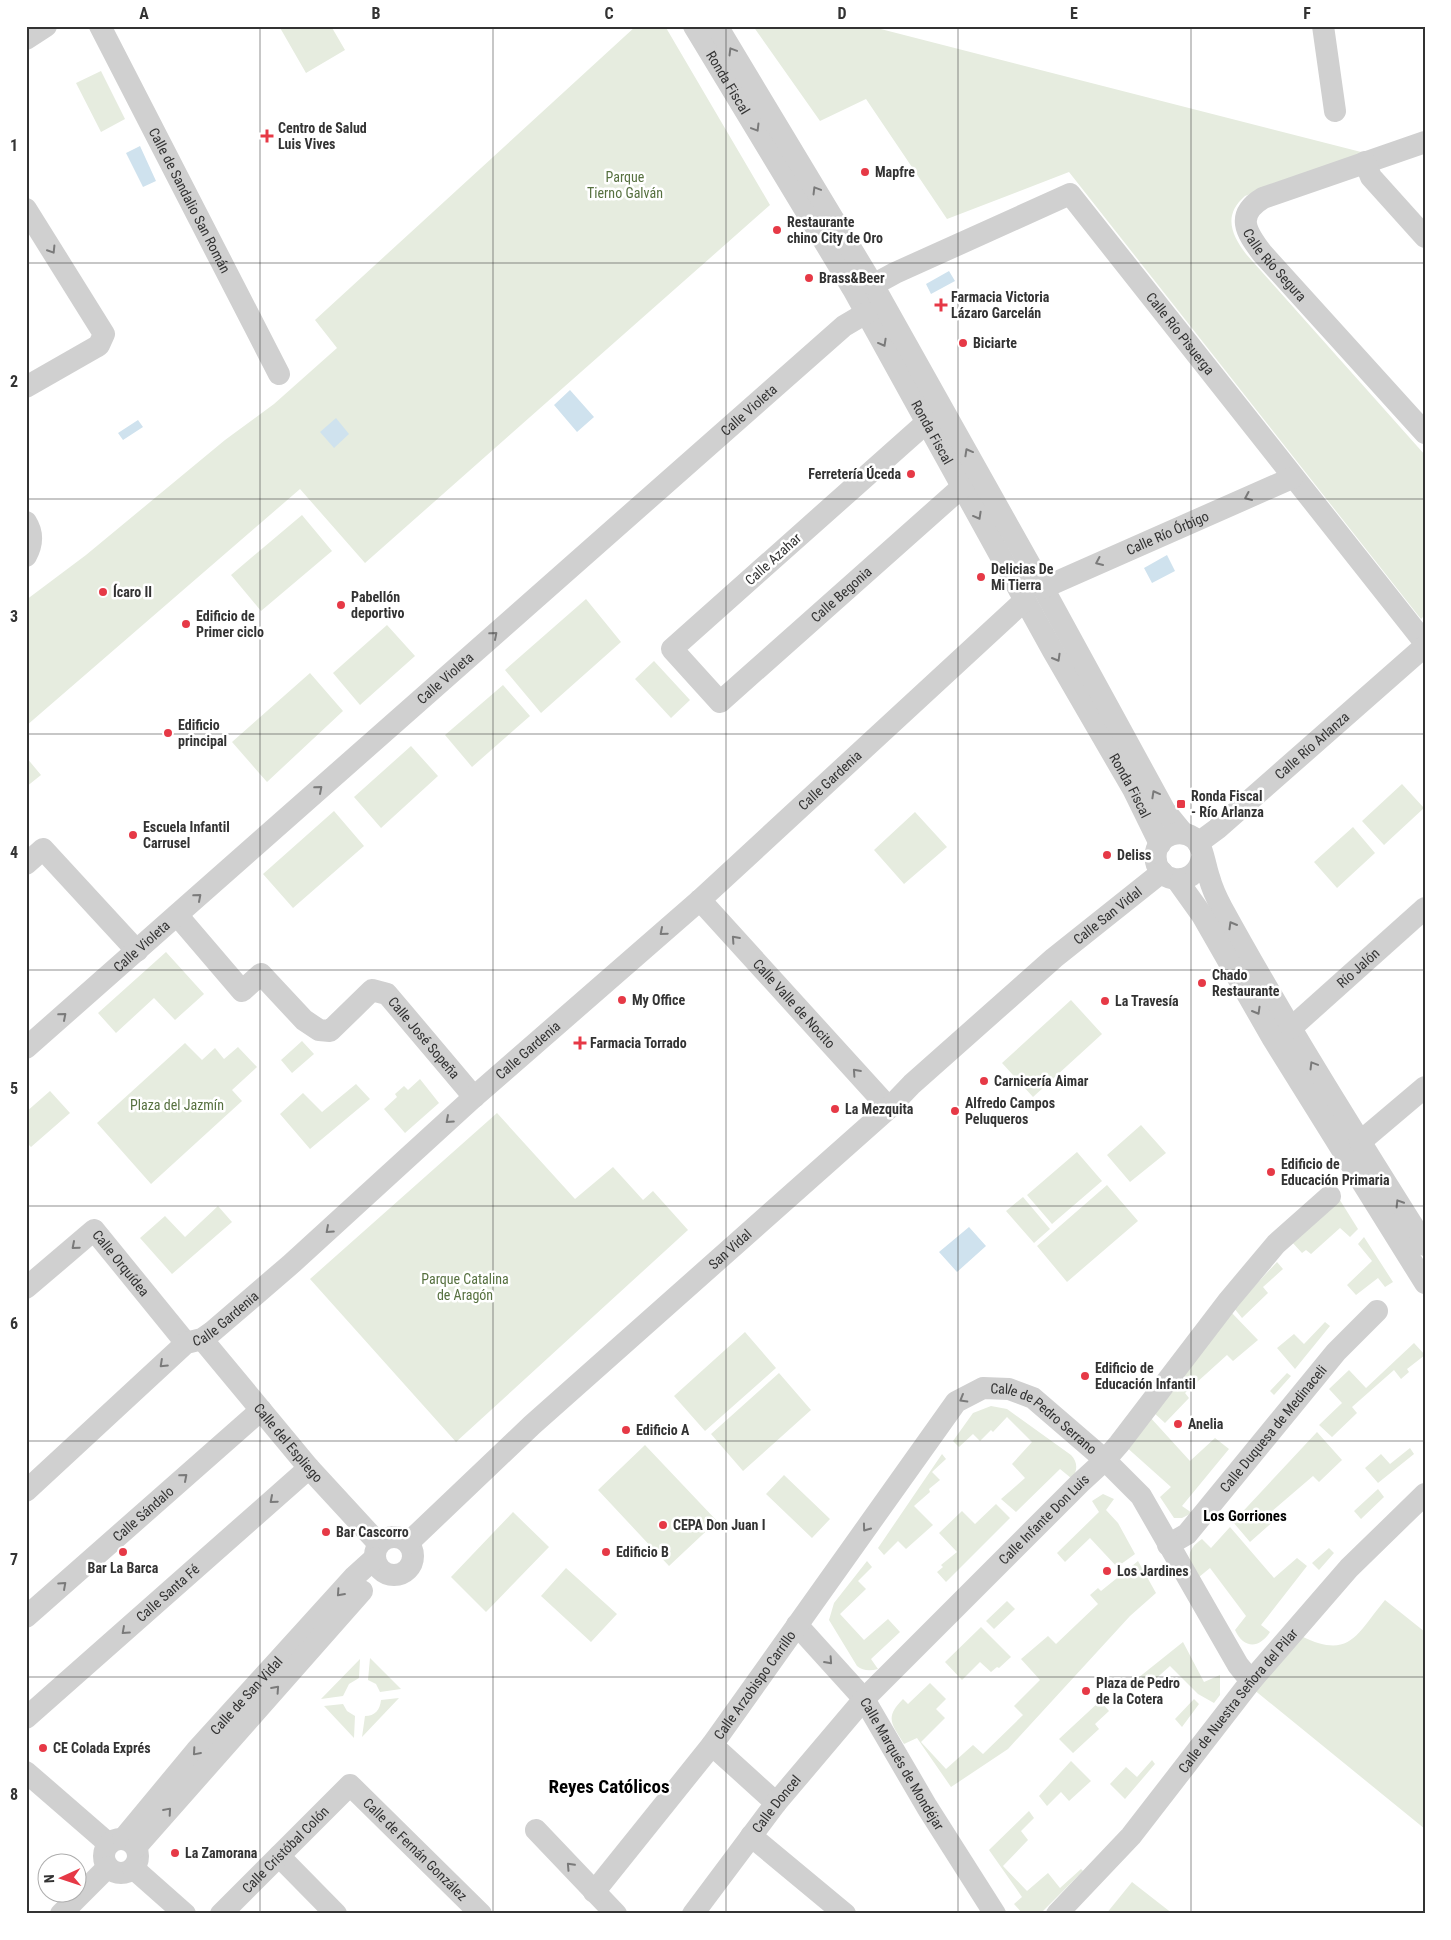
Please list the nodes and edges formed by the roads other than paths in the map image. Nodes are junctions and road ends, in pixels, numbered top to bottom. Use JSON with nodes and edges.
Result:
{"nodes":[{"id":1,"x":46,"y":26,"type":"edge"},
{"id":2,"x":100,"y":26,"type":"edge"},
{"id":3,"x":694,"y":26,"type":"edge"},
{"id":4,"x":717,"y":26,"type":"edge"},
{"id":5,"x":1324,"y":26,"type":"edge"},
{"id":6,"x":26,"y":38,"type":"edge"},
{"id":7,"x":1335,"y":111,"type":"dead end"},
{"id":8,"x":1425,"y":142,"type":"edge"},
{"id":9,"x":1365,"y":162,"type":"junction"},
{"id":10,"x":26,"y":209,"type":"edge"},
{"id":11,"x":1425,"y":237,"type":"edge"},
{"id":12,"x":873,"y":285,"type":"junction"},
{"id":13,"x":866,"y":313,"type":"junction"},
{"id":14,"x":279,"y":374,"type":"dead end"},
{"id":15,"x":29,"y":379,"type":"edge"},
{"id":16,"x":927,"y":422,"type":"junction"},
{"id":17,"x":1425,"y":433,"type":"edge"},
{"id":18,"x":1292,"y":478,"type":"junction"},
{"id":19,"x":962,"y":487,"type":"junction"},
{"id":20,"x":26,"y":522,"type":"edge"},
{"id":21,"x":28,"y":552,"type":"edge"},
{"id":22,"x":1034,"y":594,"type":"junction"},
{"id":23,"x":1425,"y":645,"type":"edge"},
{"id":24,"x":720,"y":702,"type":"joint"},
{"id":25,"x":1160,"y":844,"type":"junction"},
{"id":26,"x":1195,"y":845,"type":"junction"},
{"id":27,"x":26,"y":864,"type":"edge"},
{"id":28,"x":1169,"y":876,"type":"junction"},
{"id":29,"x":700,"y":900,"type":"junction"},
{"id":30,"x":1425,"y":908,"type":"edge"},
{"id":31,"x":177,"y":914,"type":"junction"},
{"id":32,"x":137,"y":951,"type":"junction"},
{"id":33,"x":1054,"y":958,"type":"joint"},
{"id":34,"x":1291,"y":1028,"type":"junction"},
{"id":35,"x":26,"y":1048,"type":"edge"},
{"id":36,"x":1425,"y":1087,"type":"edge"},
{"id":37,"x":474,"y":1097,"type":"junction"},
{"id":38,"x":889,"y":1108,"type":"junction"},
{"id":39,"x":1360,"y":1142,"type":"junction"},
{"id":40,"x":1330,"y":1196,"type":"dead end"},
{"id":41,"x":1425,"y":1245,"type":"edge"},
{"id":42,"x":1423,"y":1273,"type":"edge"},
{"id":43,"x":26,"y":1288,"type":"edge"},
{"id":44,"x":1378,"y":1311,"type":"dead end"},
{"id":45,"x":194,"y":1341,"type":"junction"},
{"id":46,"x":261,"y":1410,"type":"junction"},
{"id":47,"x":1105,"y":1460,"type":"junction"},
{"id":48,"x":309,"y":1468,"type":"junction"},
{"id":49,"x":26,"y":1491,"type":"edge"},
{"id":50,"x":1425,"y":1494,"type":"edge"},
{"id":51,"x":408,"y":1543,"type":"junction"},
{"id":52,"x":1168,"y":1545,"type":"junction"},
{"id":53,"x":379,"y":1558,"type":"junction"},
{"id":54,"x":26,"y":1617,"type":"edge"},
{"id":55,"x":797,"y":1624,"type":"junction"},
{"id":56,"x":1251,"y":1681,"type":"junction"},
{"id":57,"x":864,"y":1699,"type":"junction"},
{"id":58,"x":26,"y":1718,"type":"edge"},
{"id":59,"x":712,"y":1745,"type":"junction"},
{"id":60,"x":26,"y":1772,"type":"edge"},
{"id":61,"x":350,"y":1785,"type":"joint"},
{"id":62,"x":776,"y":1803,"type":"junction"},
{"id":63,"x":536,"y":1830,"type":"dead end"},
{"id":64,"x":751,"y":1836,"type":"junction"},
{"id":65,"x":125,"y":1850,"type":"junction"},
{"id":66,"x":279,"y":1856,"type":"junction"},
{"id":67,"x":594,"y":1892,"type":"junction"},
{"id":68,"x":700,"y":1911,"type":"edge"},
{"id":69,"x":61,"y":1914,"type":"edge"},
{"id":70,"x":185,"y":1914,"type":"edge"},
{"id":71,"x":221,"y":1914,"type":"edge"},
{"id":72,"x":336,"y":1914,"type":"edge"},
{"id":73,"x":481,"y":1914,"type":"edge"},
{"id":74,"x":616,"y":1914,"type":"edge"},
{"id":75,"x":845,"y":1914,"type":"edge"},
{"id":76,"x":995,"y":1914,"type":"edge"},
{"id":77,"x":1057,"y":1914,"type":"edge"}],
"edges":[{"from":1,"to":6,"type":"street"},
{"from":2,"to":14,"type":"street","name":"Calle de Sandalio San Román"},
{"from":3,"to":13,"type":"street","name":"Ronda Fiscal","one_way":true},
{"from":12,"to":4,"type":"street","name":"Ronda Fiscal","one_way":true},
{"from":5,"to":7,"type":"street"},
{"from":8,"to":9,"type":"street","name":"Calle Río Segura"},
{"from":9,"to":11,"type":"street"},
{"from":9,"to":17,"type":"street","name":"Calle Río Segura"},
{"from":10,"to":15,"type":"street","one_way":true},
{"from":12,"to":18,"type":"street","name":"Calle Río Pisuerga"},
{"from":22,"to":12,"type":"street","name":"Ronda Fiscal","one_way":true},
{"from":13,"to":16,"type":"street","name":"Ronda Fiscal","one_way":true},
{"from":31,"to":13,"type":"street","name":"Calle Violeta","one_way":true},
{"from":16,"to":19,"type":"street","name":"Ronda Fiscal"},
{"from":16,"to":24,"type":"street","name":"Calle Azahar"},
{"from":18,"to":22,"type":"street","name":"Calle Río Órbigo","one_way":true},
{"from":18,"to":23,"type":"street","name":"Calle Río Pisuerga"},
{"from":19,"to":22,"type":"street","name":"Ronda Fiscal","one_way":true},
{"from":19,"to":24,"type":"street","name":"Calle Begonia"},
{"from":20,"to":21,"type":"street"},
{"from":22,"to":25,"type":"street","name":"Ronda Fiscal","one_way":true},
{"from":26,"to":22,"type":"street","name":"Ronda Fiscal","one_way":true},
{"from":22,"to":29,"type":"street","name":"Calle Gardenia"},
{"from":23,"to":26,"type":"street","name":"Calle Río Arlanza"},
{"from":25,"to":26,"type":"street"},
{"from":25,"to":28,"type":"street","name":"Ronda Fiscal"},
{"from":26,"to":28,"type":"street"},
{"from":34,"to":26,"type":"street","name":"Ronda Fiscal","one_way":true},
{"from":27,"to":32,"type":"street"},
{"from":28,"to":33,"type":"street","name":"Calle San Vidal"},
{"from":28,"to":42,"type":"street","name":"Ronda Fiscal","one_way":true},
{"from":29,"to":37,"type":"street","name":"Calle Gardenia","one_way":true},
{"from":38,"to":29,"type":"street","name":"Calle Valle de Nocito","one_way":true},
{"from":30,"to":34,"type":"street","name":"Río Jalón"},
{"from":31,"to":32,"type":"street","name":"Calle Violeta"},
{"from":31,"to":37,"type":"street","name":"Calle José Sopeña"},
{"from":35,"to":32,"type":"street","name":"Calle Violeta","one_way":true},
{"from":33,"to":38,"type":"street","name":"San Vidal"},
{"from":39,"to":34,"type":"street","name":"Ronda Fiscal","one_way":true},
{"from":36,"to":39,"type":"street"},
{"from":37,"to":45,"type":"street","name":"Calle Gardenia","one_way":true},
{"from":38,"to":51,"type":"street","name":"San Vidal"},
{"from":41,"to":39,"type":"street","name":"Ronda Fiscal","one_way":true},
{"from":40,"to":47,"type":"street","name":"Calle Infante Don Luis"},
{"from":45,"to":43,"type":"street","name":"Calle Orquídea","one_way":true},
{"from":44,"to":52,"type":"street","name":"Calle Duquesa de Medinaceli"},
{"from":45,"to":46,"type":"street","name":"Calle del Espliego"},
{"from":45,"to":49,"type":"street","name":"Calle Gardenia","one_way":true},
{"from":46,"to":48,"type":"street","name":"Calle del Espliego"},
{"from":54,"to":46,"type":"street","name":"Calle Sándalo","one_way":true},
{"from":47,"to":52,"type":"street","name":"Calle de Pedro Serrano"},
{"from":47,"to":55,"type":"street","name":"Calle de Pedro Serrano","one_way":true},
{"from":47,"to":57,"type":"street","name":"Calle Infante Don Luis"},
{"from":48,"to":53,"type":"street","name":"Calle del Espliego"},
{"from":48,"to":58,"type":"street","name":"Calle Santa Fé","one_way":true},
{"from":50,"to":56,"type":"street","name":"Calle de Nuestra Señora del Pilar"},
{"from":51,"to":53,"type":"street"},
{"from":51,"to":53,"type":"street"},
{"from":52,"to":56,"type":"street","name":"Calle de Pedro Serrano"},
{"from":53,"to":65,"type":"street","name":"Calle de San Vidal"},
{"from":55,"to":57,"type":"street","name":"Calle Marqués de Mondéjar","one_way":true},
{"from":55,"to":59,"type":"street","name":"Calle Arzobispo Carrillo"},
{"from":56,"to":77,"type":"street","name":"Calle de Nuestra Señora del Pilar"},
{"from":57,"to":62,"type":"street","name":"Calle Doncel"},
{"from":57,"to":76,"type":"street","name":"Calle Marqués de Mondéjar"},
{"from":59,"to":62,"type":"street","name":"Calle Arzobispo Carrillo"},
{"from":59,"to":67,"type":"street","name":"Calle Arzobispo Carrillo"},
{"from":60,"to":65,"type":"street"},
{"from":61,"to":66,"type":"street","name":"Calle Cristóbal Colón"},
{"from":61,"to":73,"type":"street","name":"Calle de Fernán González"},
{"from":62,"to":64,"type":"street","name":"Calle Doncel"},
{"from":67,"to":63,"type":"street","one_way":true},
{"from":64,"to":68,"type":"street","name":"Calle Doncel"},
{"from":64,"to":75,"type":"street"},
{"from":65,"to":69,"type":"street"},
{"from":65,"to":70,"type":"street"},
{"from":66,"to":71,"type":"street","name":"Calle Cristóbal Colón"},
{"from":66,"to":72,"type":"street"},
{"from":67,"to":74,"type":"street"}]}
